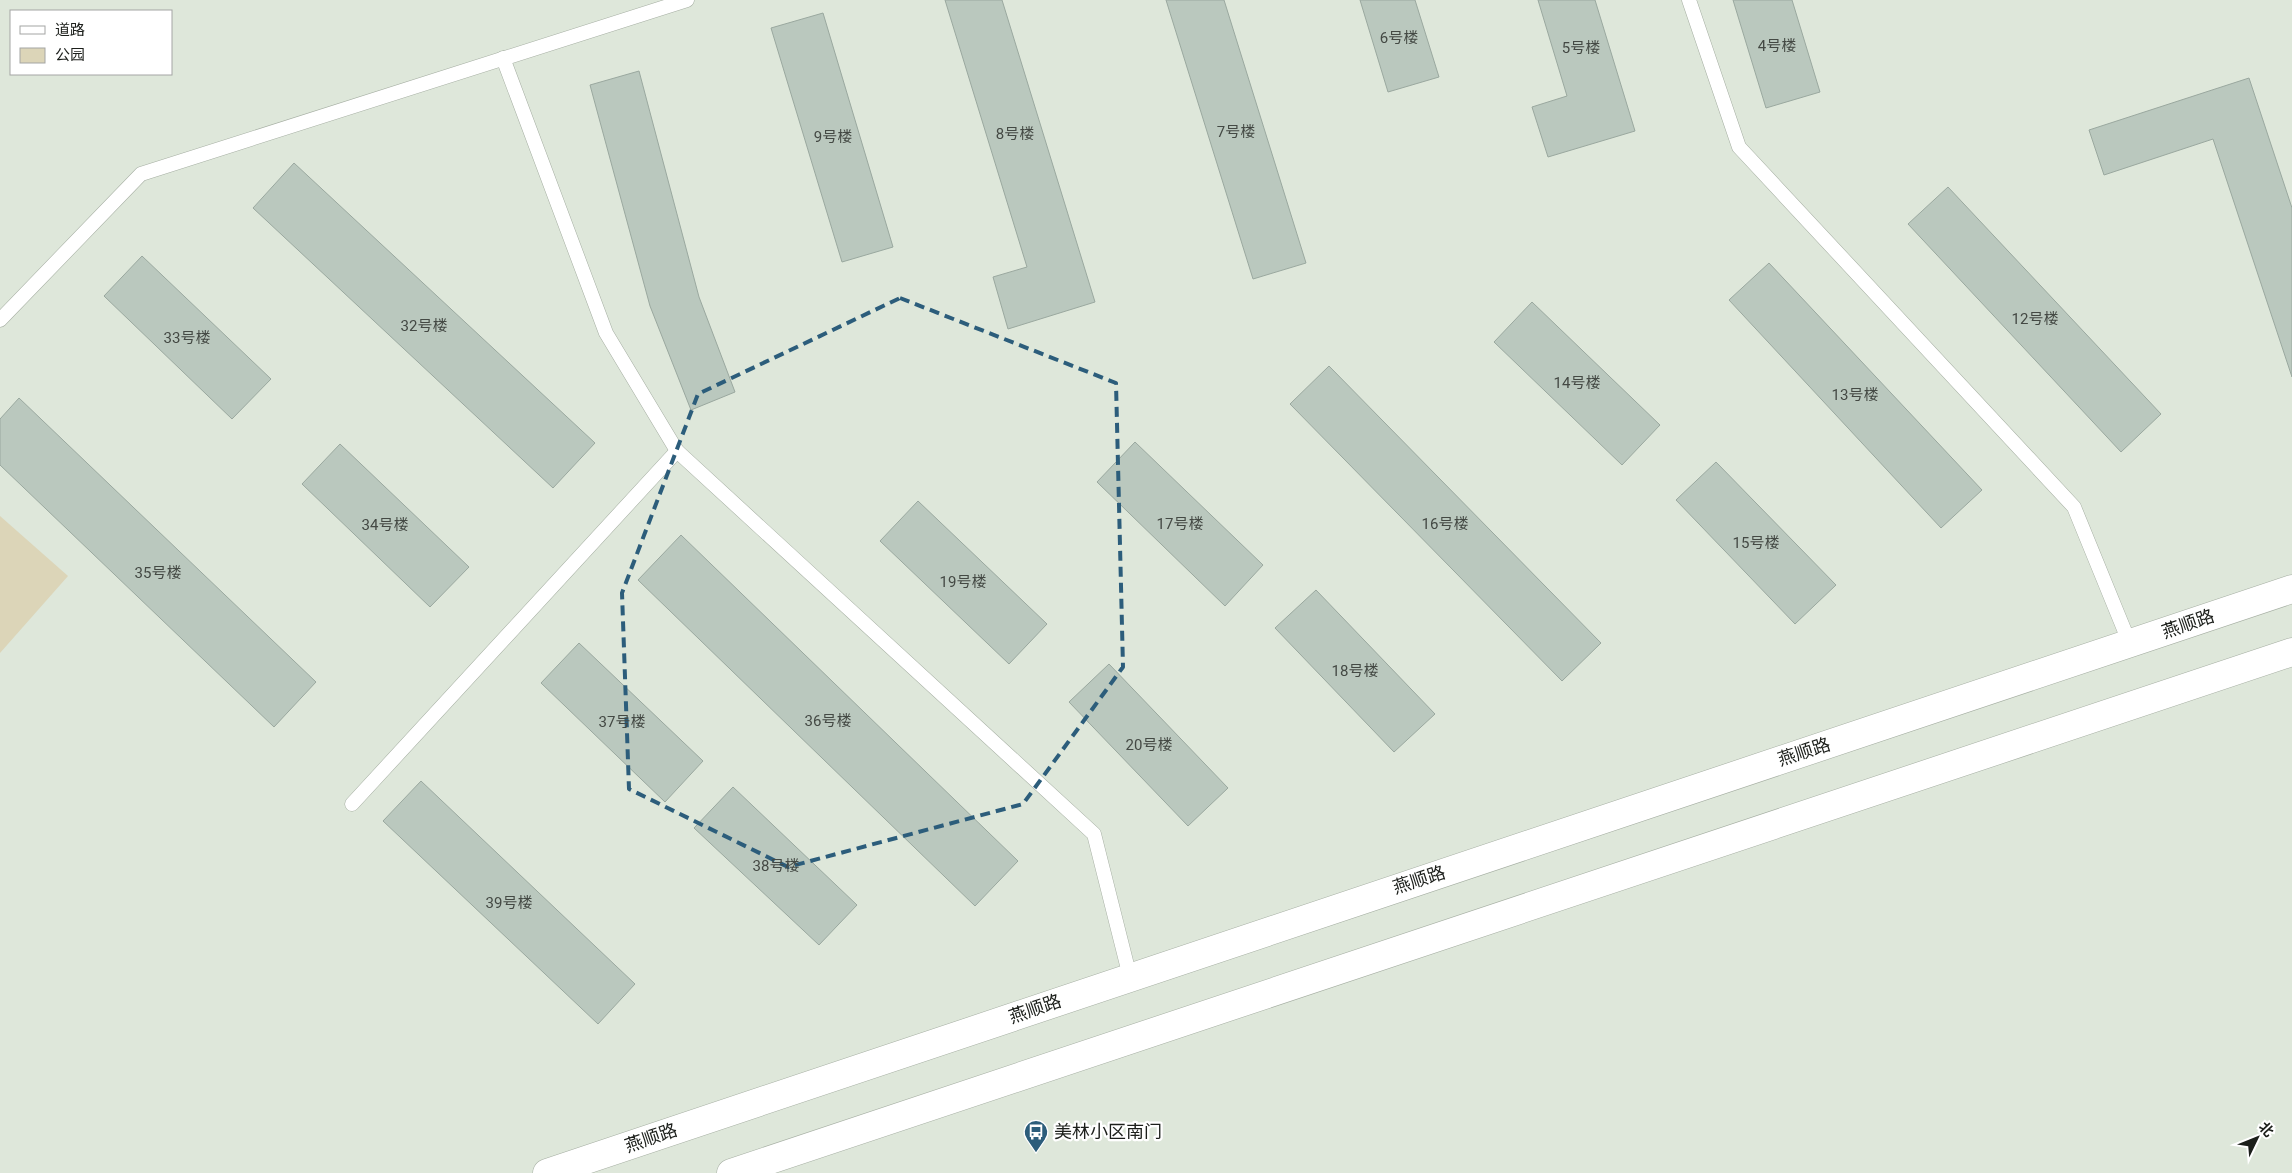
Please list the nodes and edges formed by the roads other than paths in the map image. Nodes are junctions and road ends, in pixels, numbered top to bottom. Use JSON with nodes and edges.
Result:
{"nodes":[{"id":1,"x":687,"y":0,"type":"edge"},
{"id":2,"x":1689,"y":0,"type":"edge"},
{"id":3,"x":503,"y":58,"type":"junction"},
{"id":4,"x":0,"y":320,"type":"edge"},
{"id":5,"x":677,"y":451,"type":"junction"},
{"id":6,"x":2292,"y":589,"type":"edge"},
{"id":7,"x":2130,"y":644,"type":"junction"},
{"id":8,"x":2292,"y":652,"type":"edge"},
{"id":9,"x":352,"y":804,"type":"dead end"},
{"id":10,"x":1130,"y":977,"type":"junction"},
{"id":11,"x":547,"y":1173,"type":"edge"},
{"id":12,"x":731,"y":1173,"type":"edge"}],
"edges":[{"from":1,"to":3,"type":"lane"},
{"from":2,"to":7,"type":"lane"},
{"from":3,"to":4,"type":"lane"},
{"from":3,"to":5,"type":"lane"},
{"from":5,"to":9,"type":"lane"},
{"from":5,"to":10,"type":"lane"},
{"from":6,"to":7,"type":"main road","name":"燕顺路"},
{"from":7,"to":10,"type":"main road","name":"燕顺路"},
{"from":8,"to":12,"type":"main road"},
{"from":10,"to":11,"type":"main road","name":"燕顺路"}]}
